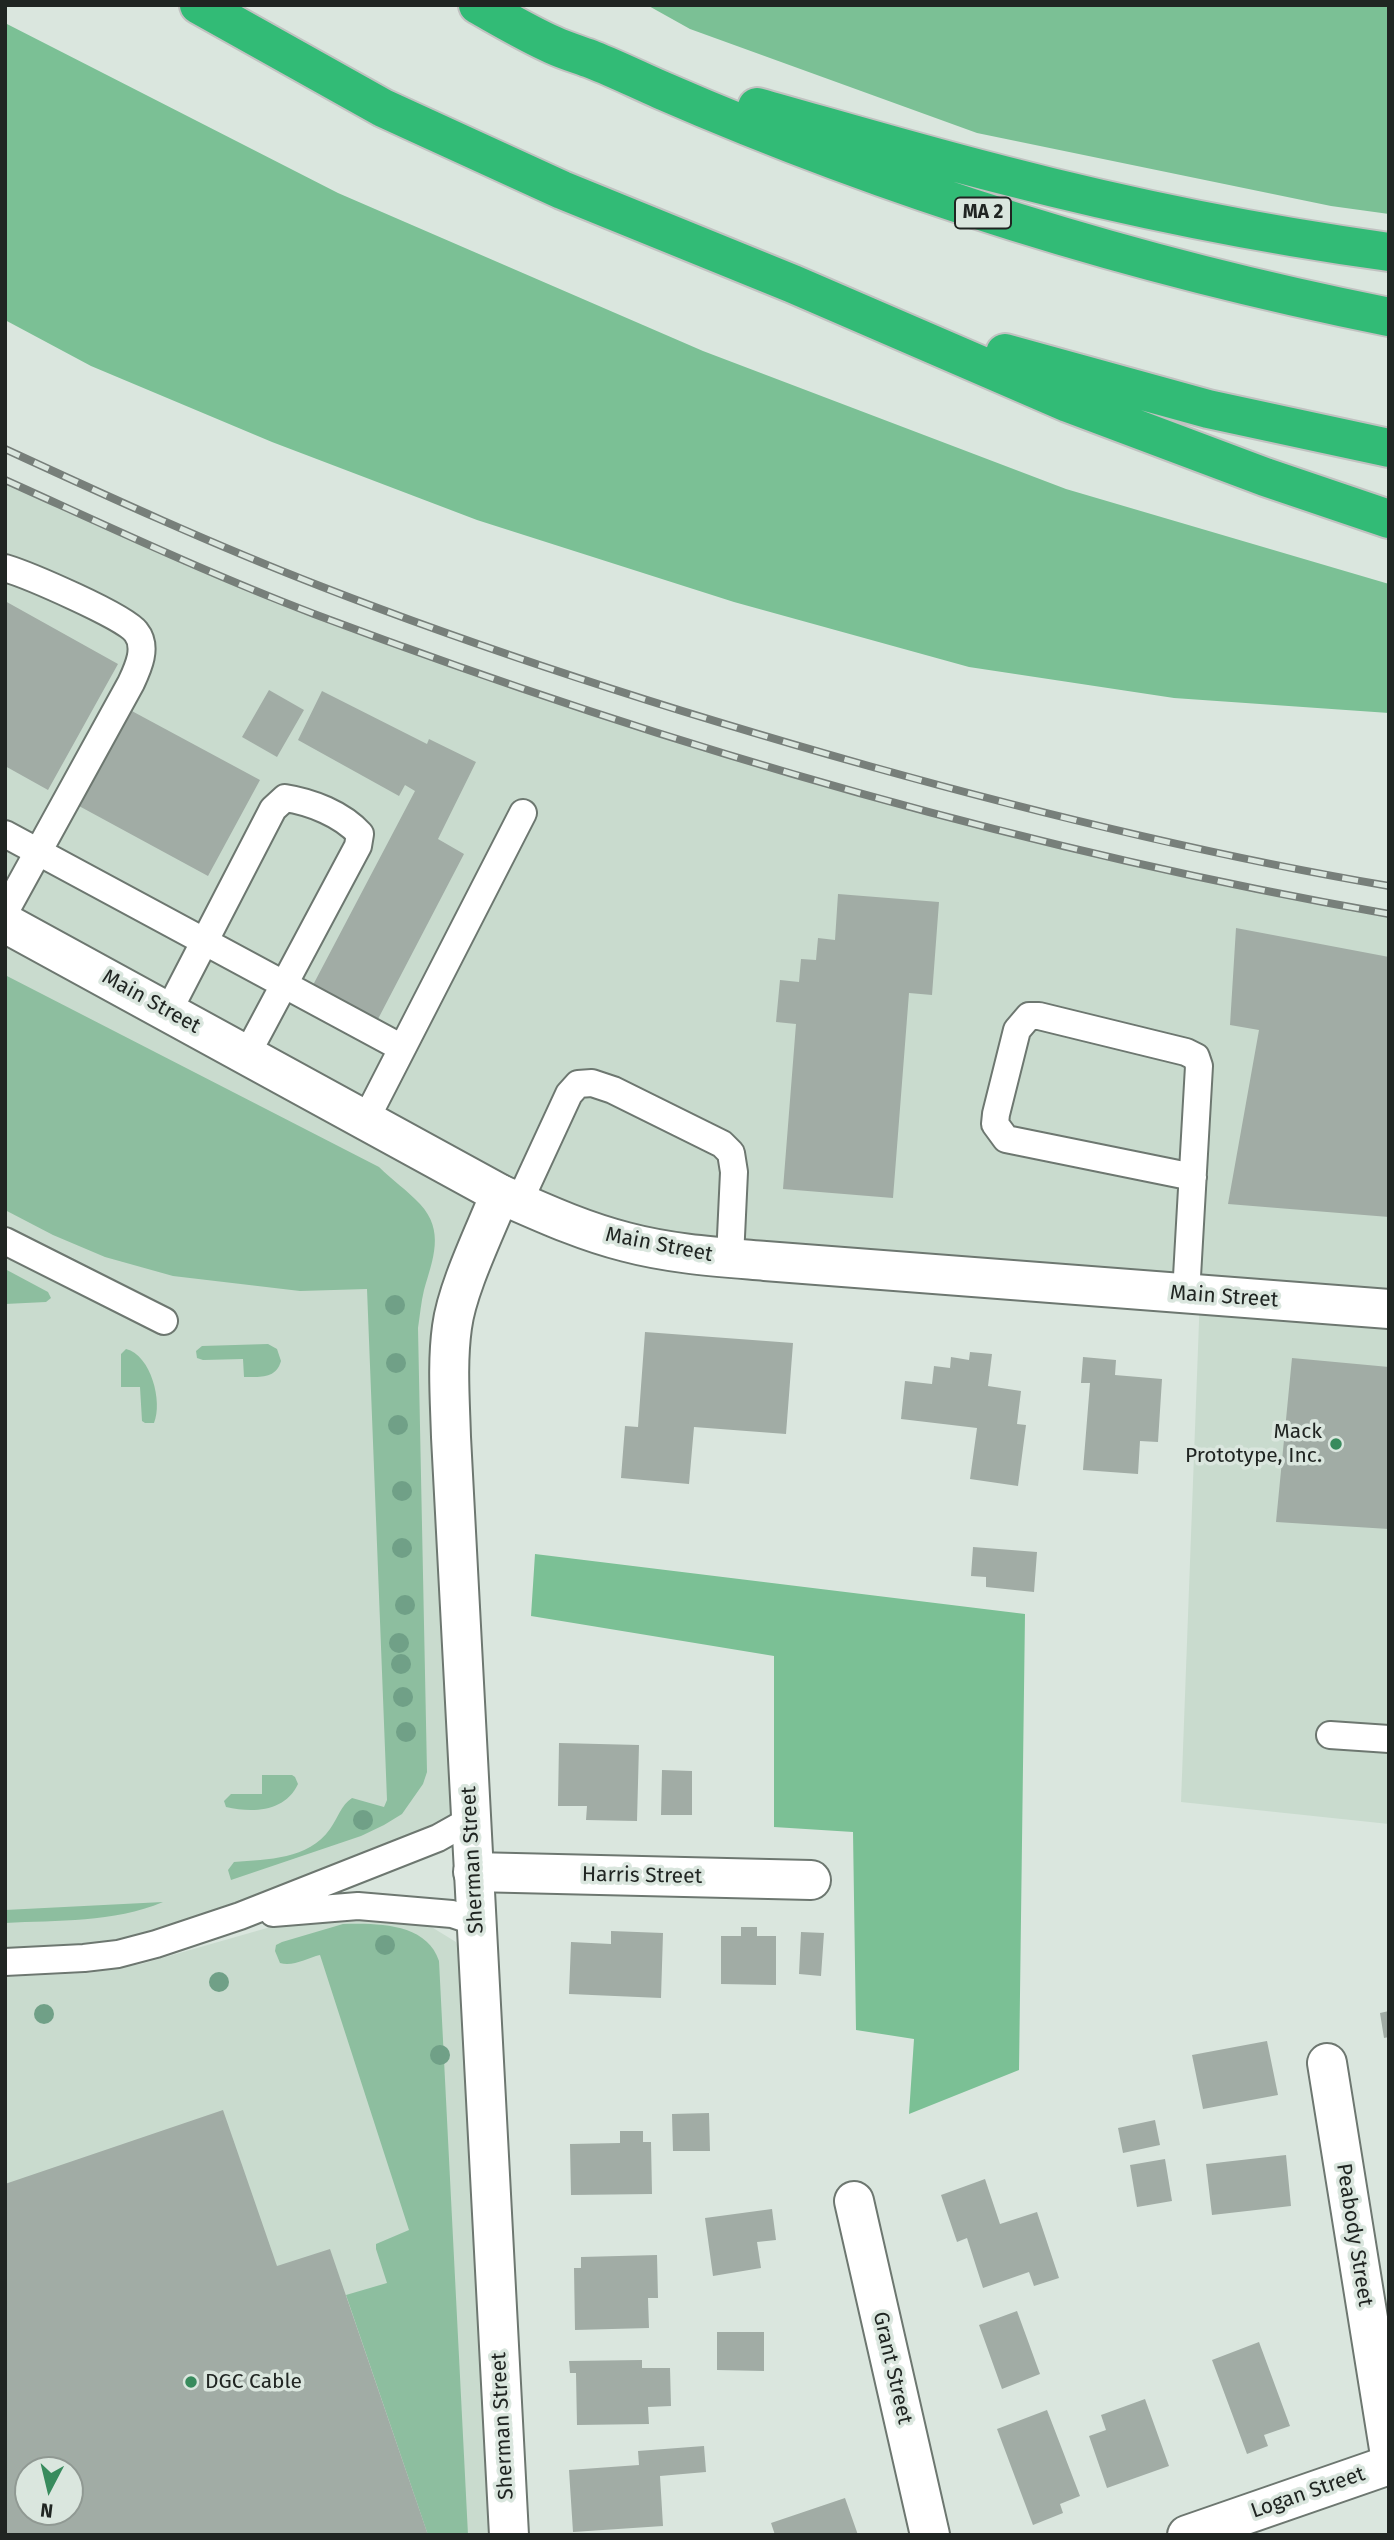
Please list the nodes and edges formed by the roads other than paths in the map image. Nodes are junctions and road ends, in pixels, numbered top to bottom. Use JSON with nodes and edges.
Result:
{"nodes":[{"id":1,"x":199,"y":5,"type":"edge"},
{"id":2,"x":478,"y":5,"type":"edge"},
{"id":3,"x":593,"y":60,"type":"junction"},
{"id":4,"x":1389,"y":252,"type":"edge"},
{"id":5,"x":793,"y":284,"type":"junction"},
{"id":6,"x":1389,"y":317,"type":"edge"},
{"id":7,"x":1389,"y":448,"type":"edge"},
{"id":8,"x":1389,"y":519,"type":"edge"},
{"id":9,"x":5,"y":568,"type":"edge"},
{"id":10,"x":523,"y":813,"type":"dead end"},
{"id":11,"x":5,"y":834,"type":"edge"},
{"id":12,"x":38,"y":852,"type":"junction"},
{"id":13,"x":5,"y":912,"type":"edge"},
{"id":14,"x":5,"y":923,"type":"edge"},
{"id":15,"x":204,"y":942,"type":"junction"},
{"id":16,"x":284,"y":985,"type":"junction"},
{"id":17,"x":168,"y":1012,"type":"junction"},
{"id":18,"x":402,"y":1048,"type":"junction"},
{"id":19,"x":247,"y":1054,"type":"junction"},
{"id":20,"x":366,"y":1119,"type":"junction"},
{"id":21,"x":1193,"y":1177,"type":"junction"},
{"id":22,"x":509,"y":1198,"type":"junction"},
{"id":23,"x":5,"y":1241,"type":"edge"},
{"id":24,"x":730,"y":1258,"type":"junction"},
{"id":25,"x":1186,"y":1294,"type":"junction"},
{"id":26,"x":1389,"y":1309,"type":"edge"},
{"id":27,"x":164,"y":1321,"type":"dead end"},
{"id":28,"x":1330,"y":1735,"type":"dead end"},
{"id":29,"x":1389,"y":1740,"type":"edge"},
{"id":30,"x":471,"y":1816,"type":"junction"},
{"id":31,"x":474,"y":1872,"type":"junction"},
{"id":32,"x":811,"y":1881,"type":"dead end"},
{"id":33,"x":240,"y":1916,"type":"junction"},
{"id":34,"x":476,"y":1926,"type":"junction"},
{"id":35,"x":5,"y":1962,"type":"edge"},
{"id":36,"x":1326,"y":2063,"type":"dead end"},
{"id":37,"x":854,"y":2201,"type":"dead end"},
{"id":38,"x":1389,"y":2449,"type":"edge"},
{"id":39,"x":1389,"y":2465,"type":"edge"},
{"id":40,"x":509,"y":2535,"type":"edge"},
{"id":41,"x":930,"y":2535,"type":"edge"},
{"id":42,"x":1187,"y":2535,"type":"edge"}],
"edges":[{"from":1,"to":5,"type":"highway"},
{"from":2,"to":3,"type":"highway","number":"MA 2"},
{"from":3,"to":4,"type":"highway"},
{"from":3,"to":6,"type":"highway","number":"MA 2"},
{"from":5,"to":7,"type":"highway"},
{"from":5,"to":8,"type":"highway"},
{"from":9,"to":12,"type":"lane"},
{"from":10,"to":18,"type":"lane"},
{"from":11,"to":12,"type":"lane"},
{"from":12,"to":13,"type":"lane"},
{"from":12,"to":15,"type":"lane"},
{"from":14,"to":17,"type":"street","name":"Main Street"},
{"from":15,"to":16,"type":"lane"},
{"from":15,"to":16,"type":"lane"},
{"from":15,"to":17,"type":"lane"},
{"from":16,"to":18,"type":"lane"},
{"from":16,"to":19,"type":"lane"},
{"from":17,"to":19,"type":"street","name":"Main Street"},
{"from":18,"to":20,"type":"lane"},
{"from":19,"to":20,"type":"street","name":"Main Street"},
{"from":20,"to":22,"type":"street","name":"Main Street"},
{"from":21,"to":21,"type":"lane"},
{"from":21,"to":25,"type":"lane"},
{"from":22,"to":24,"type":"street","name":"Main Street"},
{"from":22,"to":24,"type":"lane"},
{"from":22,"to":30,"type":"street","name":"Sherman Street"},
{"from":23,"to":27,"type":"lane"},
{"from":24,"to":25,"type":"street","name":"Main Street"},
{"from":25,"to":26,"type":"street","name":"Main Street"},
{"from":28,"to":29,"type":"lane"},
{"from":30,"to":31,"type":"street","name":"Sherman Street"},
{"from":30,"to":33,"type":"lane"},
{"from":31,"to":32,"type":"street","name":"Harris Street"},
{"from":31,"to":34,"type":"street","name":"Sherman Street"},
{"from":33,"to":34,"type":"lane"},
{"from":33,"to":35,"type":"lane"},
{"from":34,"to":40,"type":"street","name":"Sherman Street"},
{"from":36,"to":38,"type":"street","name":"Peabody Street"},
{"from":37,"to":41,"type":"street","name":"Grant Street"},
{"from":39,"to":42,"type":"street","name":"Logan Street"}]}
